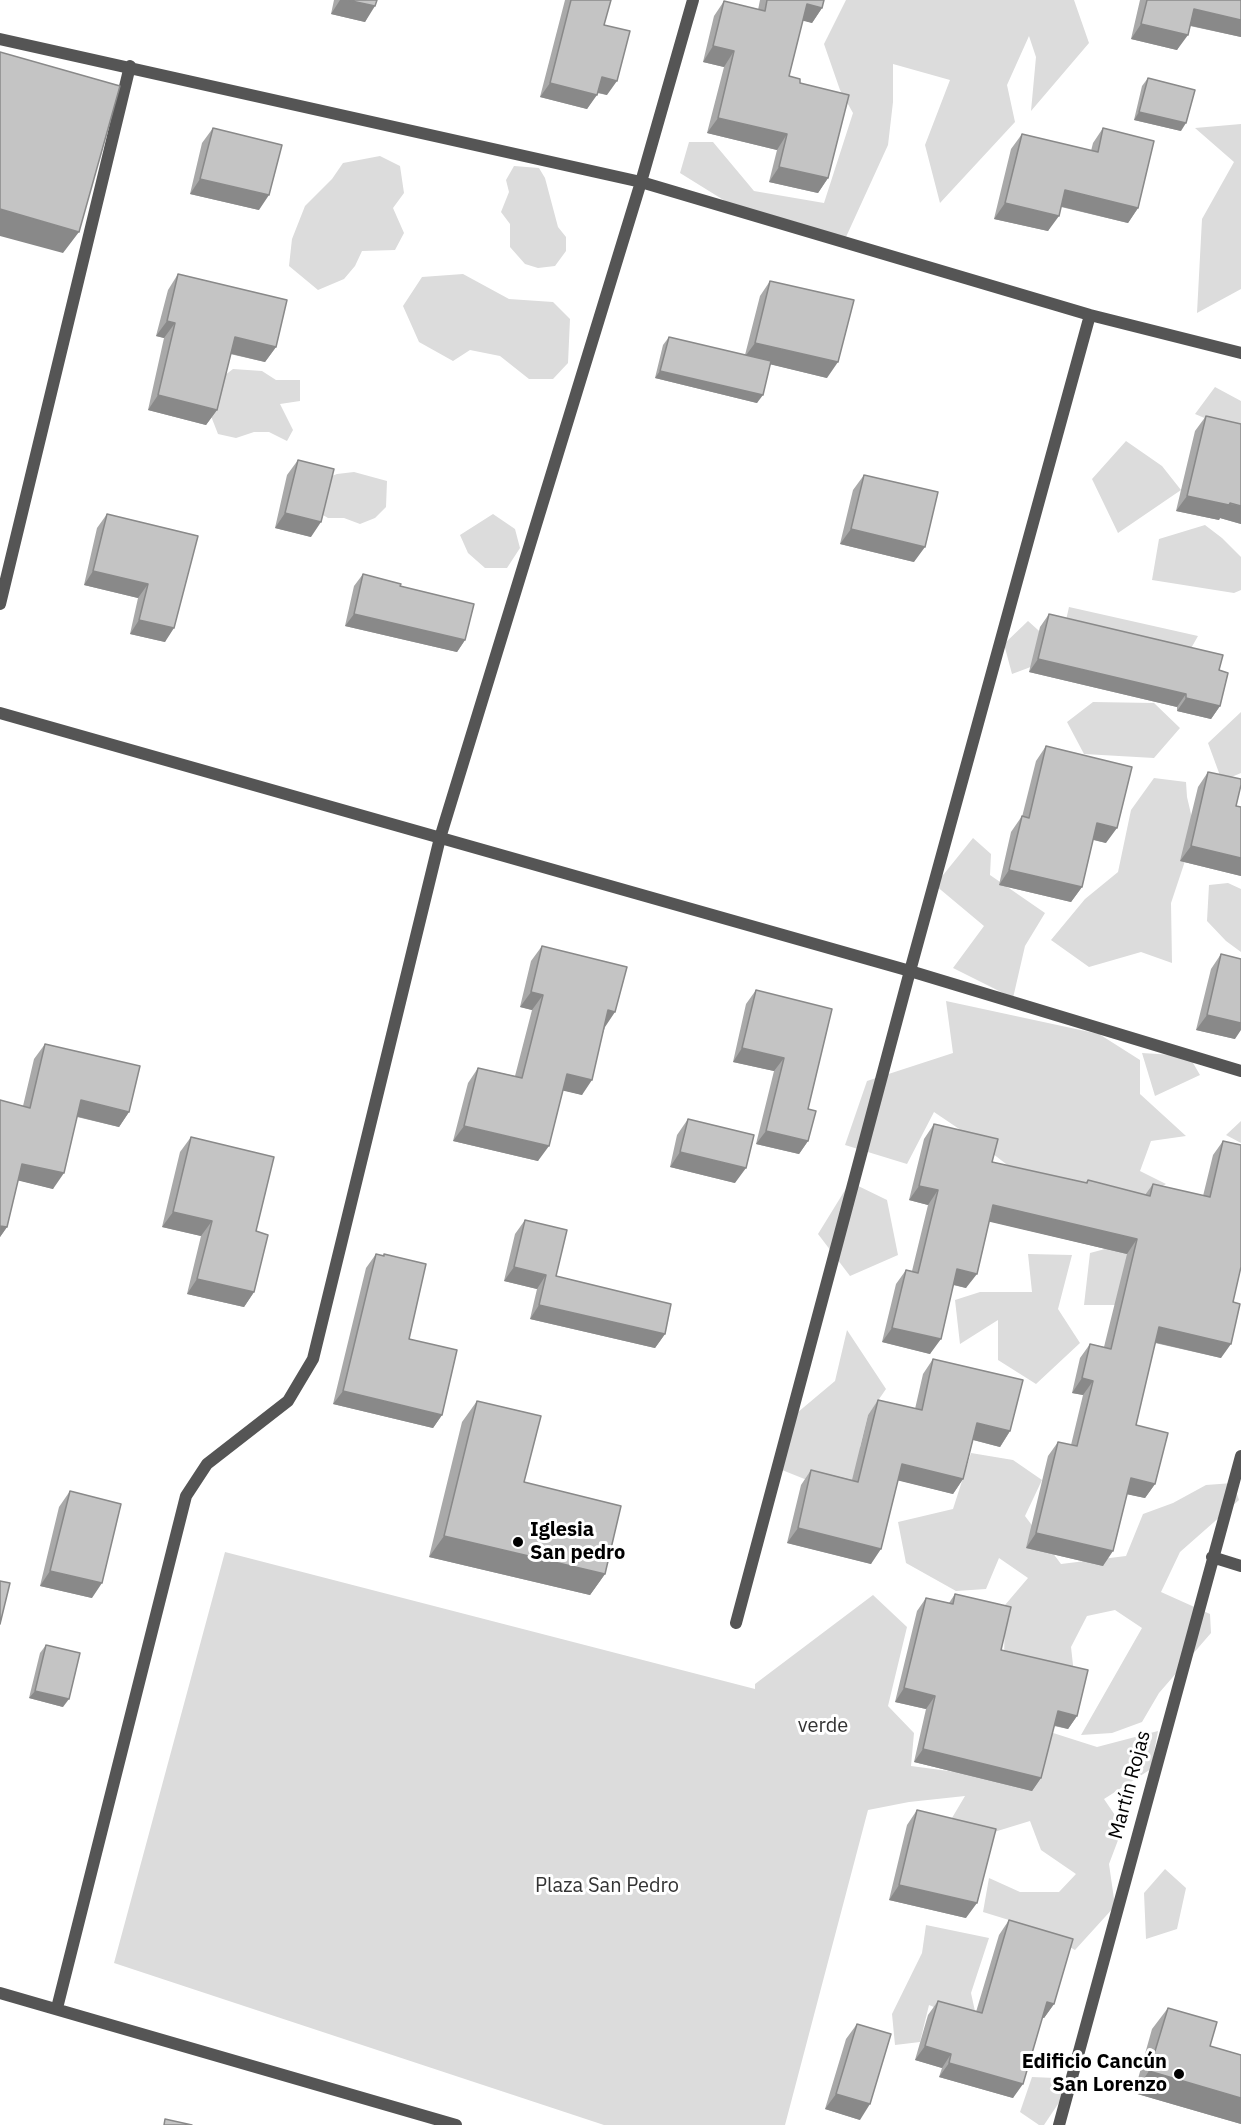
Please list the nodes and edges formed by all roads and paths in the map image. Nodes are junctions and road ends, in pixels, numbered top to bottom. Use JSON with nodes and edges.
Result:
{"nodes":[{"id":1,"x":693,"y":0,"type":"edge"},
{"id":2,"x":0,"y":39,"type":"edge"},
{"id":3,"x":130,"y":66,"type":"junction"},
{"id":4,"x":641,"y":182,"type":"junction"},
{"id":5,"x":1090,"y":315,"type":"junction"},
{"id":6,"x":1241,"y":353,"type":"edge"},
{"id":7,"x":0,"y":604,"type":"edge"},
{"id":8,"x":0,"y":713,"type":"edge"},
{"id":9,"x":440,"y":838,"type":"junction"},
{"id":10,"x":910,"y":971,"type":"junction"},
{"id":11,"x":1241,"y":1071,"type":"edge"},
{"id":12,"x":1241,"y":1456,"type":"edge"},
{"id":13,"x":1212,"y":1557,"type":"junction"},
{"id":14,"x":1241,"y":1566,"type":"edge"},
{"id":15,"x":736,"y":1623,"type":"dead end"},
{"id":16,"x":0,"y":1993,"type":"edge"},
{"id":17,"x":57,"y":2008,"type":"junction"},
{"id":18,"x":456,"y":2125,"type":"edge"},
{"id":19,"x":1059,"y":2125,"type":"edge"}],
"edges":[{"from":1,"to":4,"type":"street"},
{"from":2,"to":3,"type":"street"},
{"from":3,"to":4,"type":"street"},
{"from":3,"to":7,"type":"street"},
{"from":4,"to":5,"type":"street"},
{"from":4,"to":9,"type":"street"},
{"from":5,"to":6,"type":"street"},
{"from":5,"to":10,"type":"street"},
{"from":8,"to":9,"type":"street"},
{"from":9,"to":10,"type":"street"},
{"from":9,"to":17,"type":"street"},
{"from":10,"to":11,"type":"street"},
{"from":10,"to":15,"type":"street"},
{"from":12,"to":13,"type":"street","name":"Martín Rojas"},
{"from":13,"to":14,"type":"street"},
{"from":13,"to":19,"type":"street","name":"Martín Rojas"},
{"from":16,"to":17,"type":"street"},
{"from":17,"to":18,"type":"street"}]}
